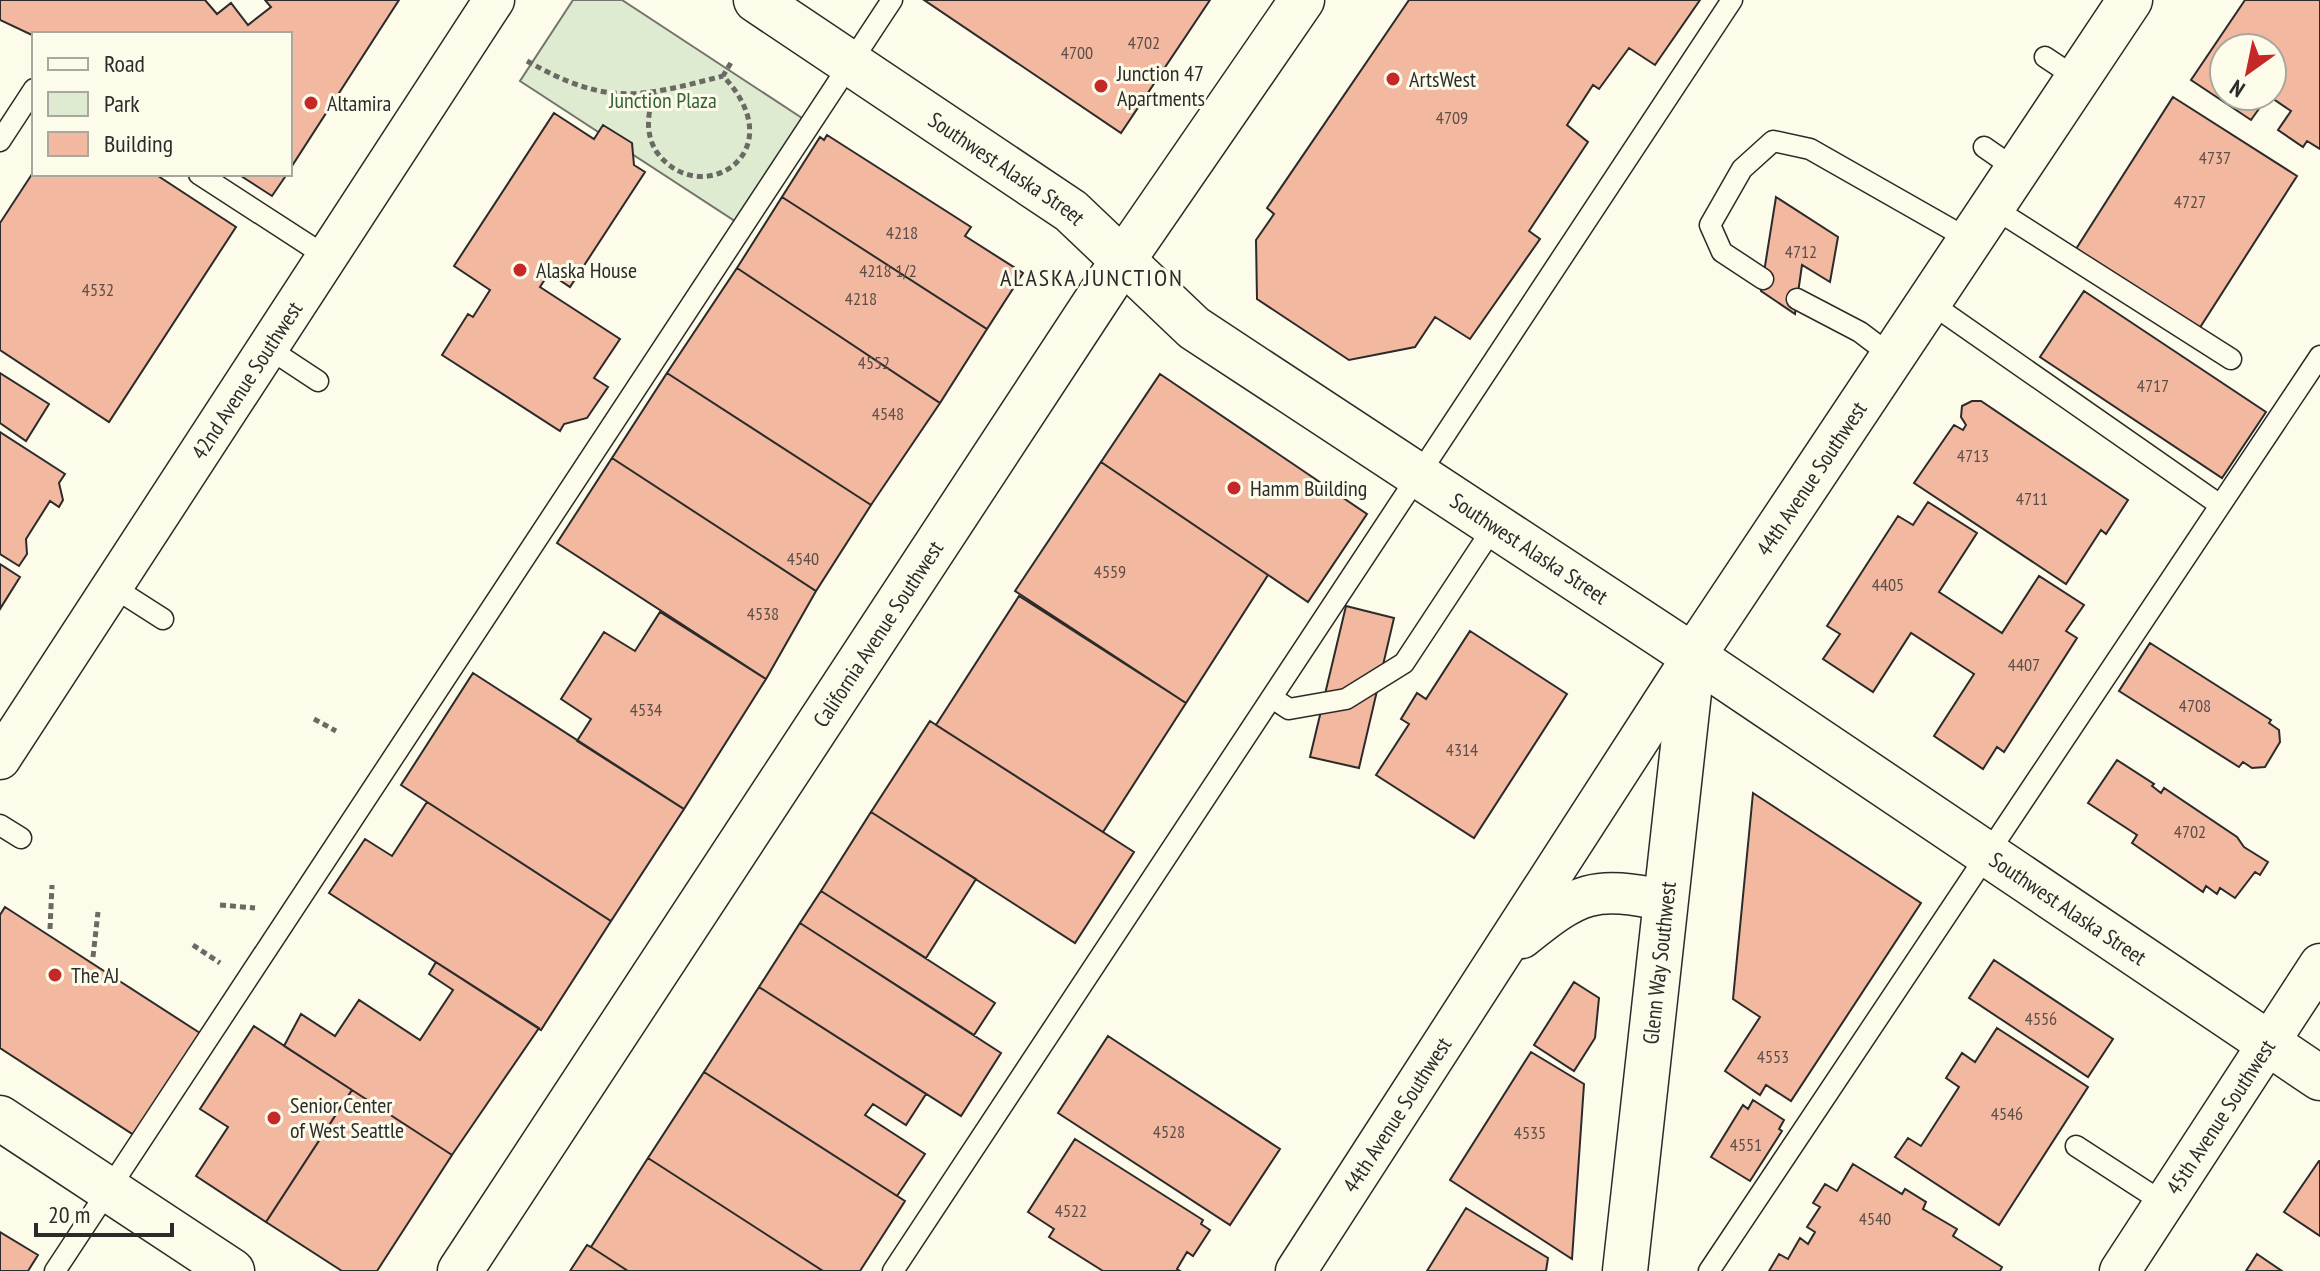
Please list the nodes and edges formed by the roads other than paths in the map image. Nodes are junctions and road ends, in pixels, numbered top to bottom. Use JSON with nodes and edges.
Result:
{"nodes":[{"id":1,"x":494,"y":0,"type":"edge"},
{"id":2,"x":756,"y":0,"type":"edge"},
{"id":3,"x":892,"y":0,"type":"edge"},
{"id":4,"x":1302,"y":0,"type":"edge"},
{"id":5,"x":1732,"y":0,"type":"edge"},
{"id":6,"x":2130,"y":0,"type":"edge"},
{"id":7,"x":849,"y":62,"type":"junction"},
{"id":8,"x":32,"y":92,"type":"edge"},
{"id":9,"x":0,"y":141,"type":"edge"},
{"id":10,"x":202,"y":176,"type":"edge"},
{"id":11,"x":1981,"y":224,"type":"junction"},
{"id":12,"x":327,"y":257,"type":"junction"},
{"id":13,"x":1123,"y":260,"type":"junction"},
{"id":14,"x":1763,"y":279,"type":"dead end"},
{"id":15,"x":1797,"y":299,"type":"dead end"},
{"id":16,"x":1929,"y":302,"type":"junction"},
{"id":17,"x":268,"y":348,"type":"junction"},
{"id":18,"x":2320,"y":356,"type":"edge"},
{"id":19,"x":1893,"y":357,"type":"junction"},
{"id":20,"x":2231,"y":359,"type":"dead end"},
{"id":21,"x":318,"y":381,"type":"dead end"},
{"id":22,"x":1418,"y":476,"type":"junction"},
{"id":23,"x":2220,"y":505,"type":"junction"},
{"id":24,"x":1495,"y":525,"type":"junction"},
{"id":25,"x":113,"y":587,"type":"junction"},
{"id":26,"x":163,"y":619,"type":"dead end"},
{"id":27,"x":1693,"y":656,"type":"junction"},
{"id":28,"x":1272,"y":698,"type":"junction"},
{"id":29,"x":0,"y":759,"type":"edge"},
{"id":30,"x":0,"y":825,"type":"edge"},
{"id":31,"x":21,"y":838,"type":"dead end"},
{"id":32,"x":1987,"y":851,"type":"junction"},
{"id":33,"x":1666,"y":901,"type":"junction"},
{"id":34,"x":1497,"y":959,"type":"junction"},
{"id":35,"x":2320,"y":964,"type":"edge"},
{"id":36,"x":2267,"y":1042,"type":"junction"},
{"id":37,"x":2320,"y":1078,"type":"edge"},
{"id":38,"x":0,"y":1118,"type":"edge"},
{"id":39,"x":2076,"y":1146,"type":"dead end"},
{"id":40,"x":108,"y":1188,"type":"junction"},
{"id":41,"x":2164,"y":1203,"type":"junction"},
{"id":42,"x":55,"y":1271,"type":"edge"},
{"id":43,"x":232,"y":1271,"type":"edge"},
{"id":44,"x":460,"y":1271,"type":"edge"},
{"id":45,"x":893,"y":1271,"type":"edge"},
{"id":46,"x":1296,"y":1271,"type":"edge"},
{"id":47,"x":1625,"y":1271,"type":"edge"},
{"id":48,"x":1709,"y":1271,"type":"edge"},
{"id":49,"x":2120,"y":1271,"type":"edge"}],
"edges":[{"from":1,"to":12,"type":"street","name":"42nd Avenue Southwest"},
{"from":2,"to":7,"type":"main road","name":"Southwest Alaska Street"},
{"from":3,"to":7,"type":"lane"},
{"from":4,"to":13,"type":"main road","name":"California Avenue Southwest"},
{"from":5,"to":22,"type":"lane"},
{"from":6,"to":11,"type":"main road","name":"44th Avenue Southwest"},
{"from":7,"to":13,"type":"main road","name":"Southwest Alaska Street"},
{"from":7,"to":40,"type":"lane"},
{"from":8,"to":9,"type":"lane"},
{"from":10,"to":12,"type":"lane"},
{"from":11,"to":14,"type":"lane"},
{"from":11,"to":16,"type":"main road","name":"44th Avenue Southwest"},
{"from":11,"to":20,"type":"lane"},
{"from":12,"to":17,"type":"street","name":"42nd Avenue Southwest"},
{"from":13,"to":22,"type":"main road","name":"Southwest Alaska Street"},
{"from":13,"to":44,"type":"main road","name":"California Avenue Southwest"},
{"from":15,"to":19,"type":"lane"},
{"from":16,"to":19,"type":"main road","name":"44th Avenue Southwest"},
{"from":16,"to":23,"type":"lane"},
{"from":17,"to":21,"type":"lane"},
{"from":17,"to":25,"type":"street","name":"42nd Avenue Southwest"},
{"from":18,"to":23,"type":"lane"},
{"from":19,"to":27,"type":"main road","name":"44th Avenue Southwest"},
{"from":22,"to":24,"type":"main road","name":"Southwest Alaska Street"},
{"from":22,"to":28,"type":"lane"},
{"from":23,"to":32,"type":"lane"},
{"from":24,"to":27,"type":"main road","name":"Southwest Alaska Street"},
{"from":24,"to":28,"type":"lane"},
{"from":25,"to":26,"type":"lane"},
{"from":25,"to":29,"type":"street","name":"42nd Avenue Southwest"},
{"from":27,"to":32,"type":"main road","name":"Southwest Alaska Street"},
{"from":27,"to":33,"type":"main road","name":"Glenn Way Southwest"},
{"from":27,"to":34,"type":"street","name":"44th Avenue Southwest"},
{"from":28,"to":45,"type":"lane"},
{"from":30,"to":31,"type":"lane"},
{"from":32,"to":36,"type":"main road","name":"Southwest Alaska Street"},
{"from":32,"to":48,"type":"lane"},
{"from":33,"to":34,"type":"street","name":"44th Avenue Southwest"},
{"from":33,"to":47,"type":"main road","name":"Glenn Way Southwest"},
{"from":34,"to":46,"type":"street","name":"44th Avenue Southwest"},
{"from":35,"to":36,"type":"street","name":"45th Avenue Southwest"},
{"from":36,"to":37,"type":"main road","name":"Southwest Alaska Street"},
{"from":36,"to":41,"type":"street","name":"45th Avenue Southwest"},
{"from":38,"to":40,"type":"main road"},
{"from":39,"to":41,"type":"lane"},
{"from":40,"to":42,"type":"lane"},
{"from":40,"to":43,"type":"main road"},
{"from":41,"to":49,"type":"street","name":"45th Avenue Southwest"}]}
